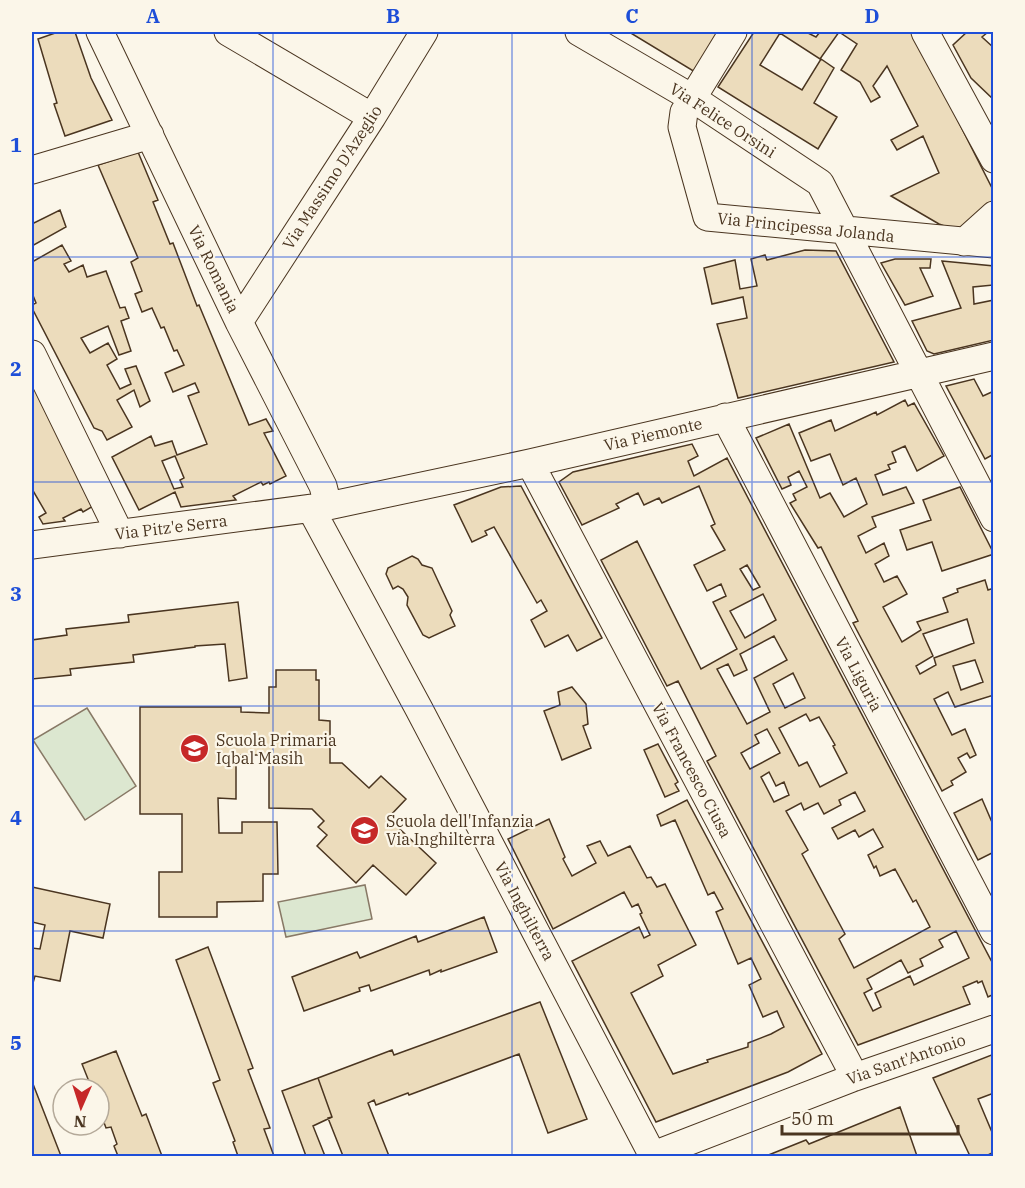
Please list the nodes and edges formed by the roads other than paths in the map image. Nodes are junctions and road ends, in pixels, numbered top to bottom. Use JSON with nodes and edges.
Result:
{"nodes":[{"id":1,"x":100,"y":32,"type":"edge"},
{"id":2,"x":228,"y":32,"type":"edge"},
{"id":3,"x":424,"y":32,"type":"edge"},
{"id":4,"x":579,"y":32,"type":"edge"},
{"id":5,"x":732,"y":32,"type":"edge"},
{"id":6,"x":925,"y":32,"type":"edge"},
{"id":7,"x":692,"y":98,"type":"junction"},
{"id":8,"x":372,"y":117,"type":"junction"},
{"id":9,"x":150,"y":135,"type":"junction"},
{"id":10,"x":993,"y":159,"type":"edge"},
{"id":11,"x":32,"y":170,"type":"edge"},
{"id":12,"x":993,"y":215,"type":"edge"},
{"id":13,"x":843,"y":231,"type":"junction"},
{"id":14,"x":964,"y":242,"type":"junction"},
{"id":15,"x":993,"y":244,"type":"edge"},
{"id":16,"x":239,"y":321,"type":"junction"},
{"id":17,"x":32,"y":354,"type":"edge"},
{"id":18,"x":993,"y":356,"type":"edge"},
{"id":19,"x":918,"y":374,"type":"junction"},
{"id":20,"x":725,"y":417,"type":"junction"},
{"id":21,"x":530,"y":463,"type":"junction"},
{"id":22,"x":320,"y":507,"type":"junction"},
{"id":23,"x":993,"y":518,"type":"edge"},
{"id":24,"x":120,"y":534,"type":"junction"},
{"id":25,"x":32,"y":545,"type":"edge"},
{"id":26,"x":993,"y":931,"type":"edge"},
{"id":27,"x":993,"y":1029,"type":"edge"},
{"id":28,"x":855,"y":1077,"type":"junction"},
{"id":29,"x":652,"y":1156,"type":"edge"}],
"edges":[{"from":1,"to":9,"type":"street","name":"Via Romania"},
{"from":2,"to":8,"type":"street"},
{"from":3,"to":8,"type":"street","name":"Via Massimo D'Azeglio"},
{"from":4,"to":7,"type":"street","name":"Via Felice Orsini"},
{"from":5,"to":7,"type":"street"},
{"from":6,"to":10,"type":"street"},
{"from":7,"to":13,"type":"street","name":"Via Felice Orsini"},
{"from":7,"to":13,"type":"street","name":"Via Principessa Jolanda"},
{"from":8,"to":16,"type":"street","name":"Via Massimo D'Azeglio"},
{"from":9,"to":11,"type":"street"},
{"from":9,"to":16,"type":"street","name":"Via Romania"},
{"from":12,"to":14,"type":"street"},
{"from":13,"to":14,"type":"street","name":"Via Principessa Jolanda"},
{"from":13,"to":19,"type":"street","name":"Via Felice Orsini"},
{"from":14,"to":15,"type":"street","name":"Via Principessa Jolanda"},
{"from":16,"to":22,"type":"street","name":"Via Romania"},
{"from":17,"to":24,"type":"street"},
{"from":18,"to":19,"type":"street","name":"Via Piemonte"},
{"from":19,"to":20,"type":"street","name":"Via Piemonte"},
{"from":19,"to":23,"type":"street","name":"Via Felice Orsini"},
{"from":20,"to":21,"type":"street","name":"Via Piemonte"},
{"from":20,"to":26,"type":"street","name":"Via Liguria"},
{"from":21,"to":22,"type":"street","name":"Via Piemonte"},
{"from":21,"to":28,"type":"street","name":"Via Francesco Ciusa"},
{"from":22,"to":24,"type":"street","name":"Via Pitz'e Serra"},
{"from":22,"to":29,"type":"street","name":"Via Inghilterra"},
{"from":24,"to":25,"type":"street","name":"Via Pitz'e Serra"},
{"from":27,"to":28,"type":"street","name":"Via Sant'Antonio"},
{"from":28,"to":29,"type":"street","name":"Via Sant'Antonio"}]}
